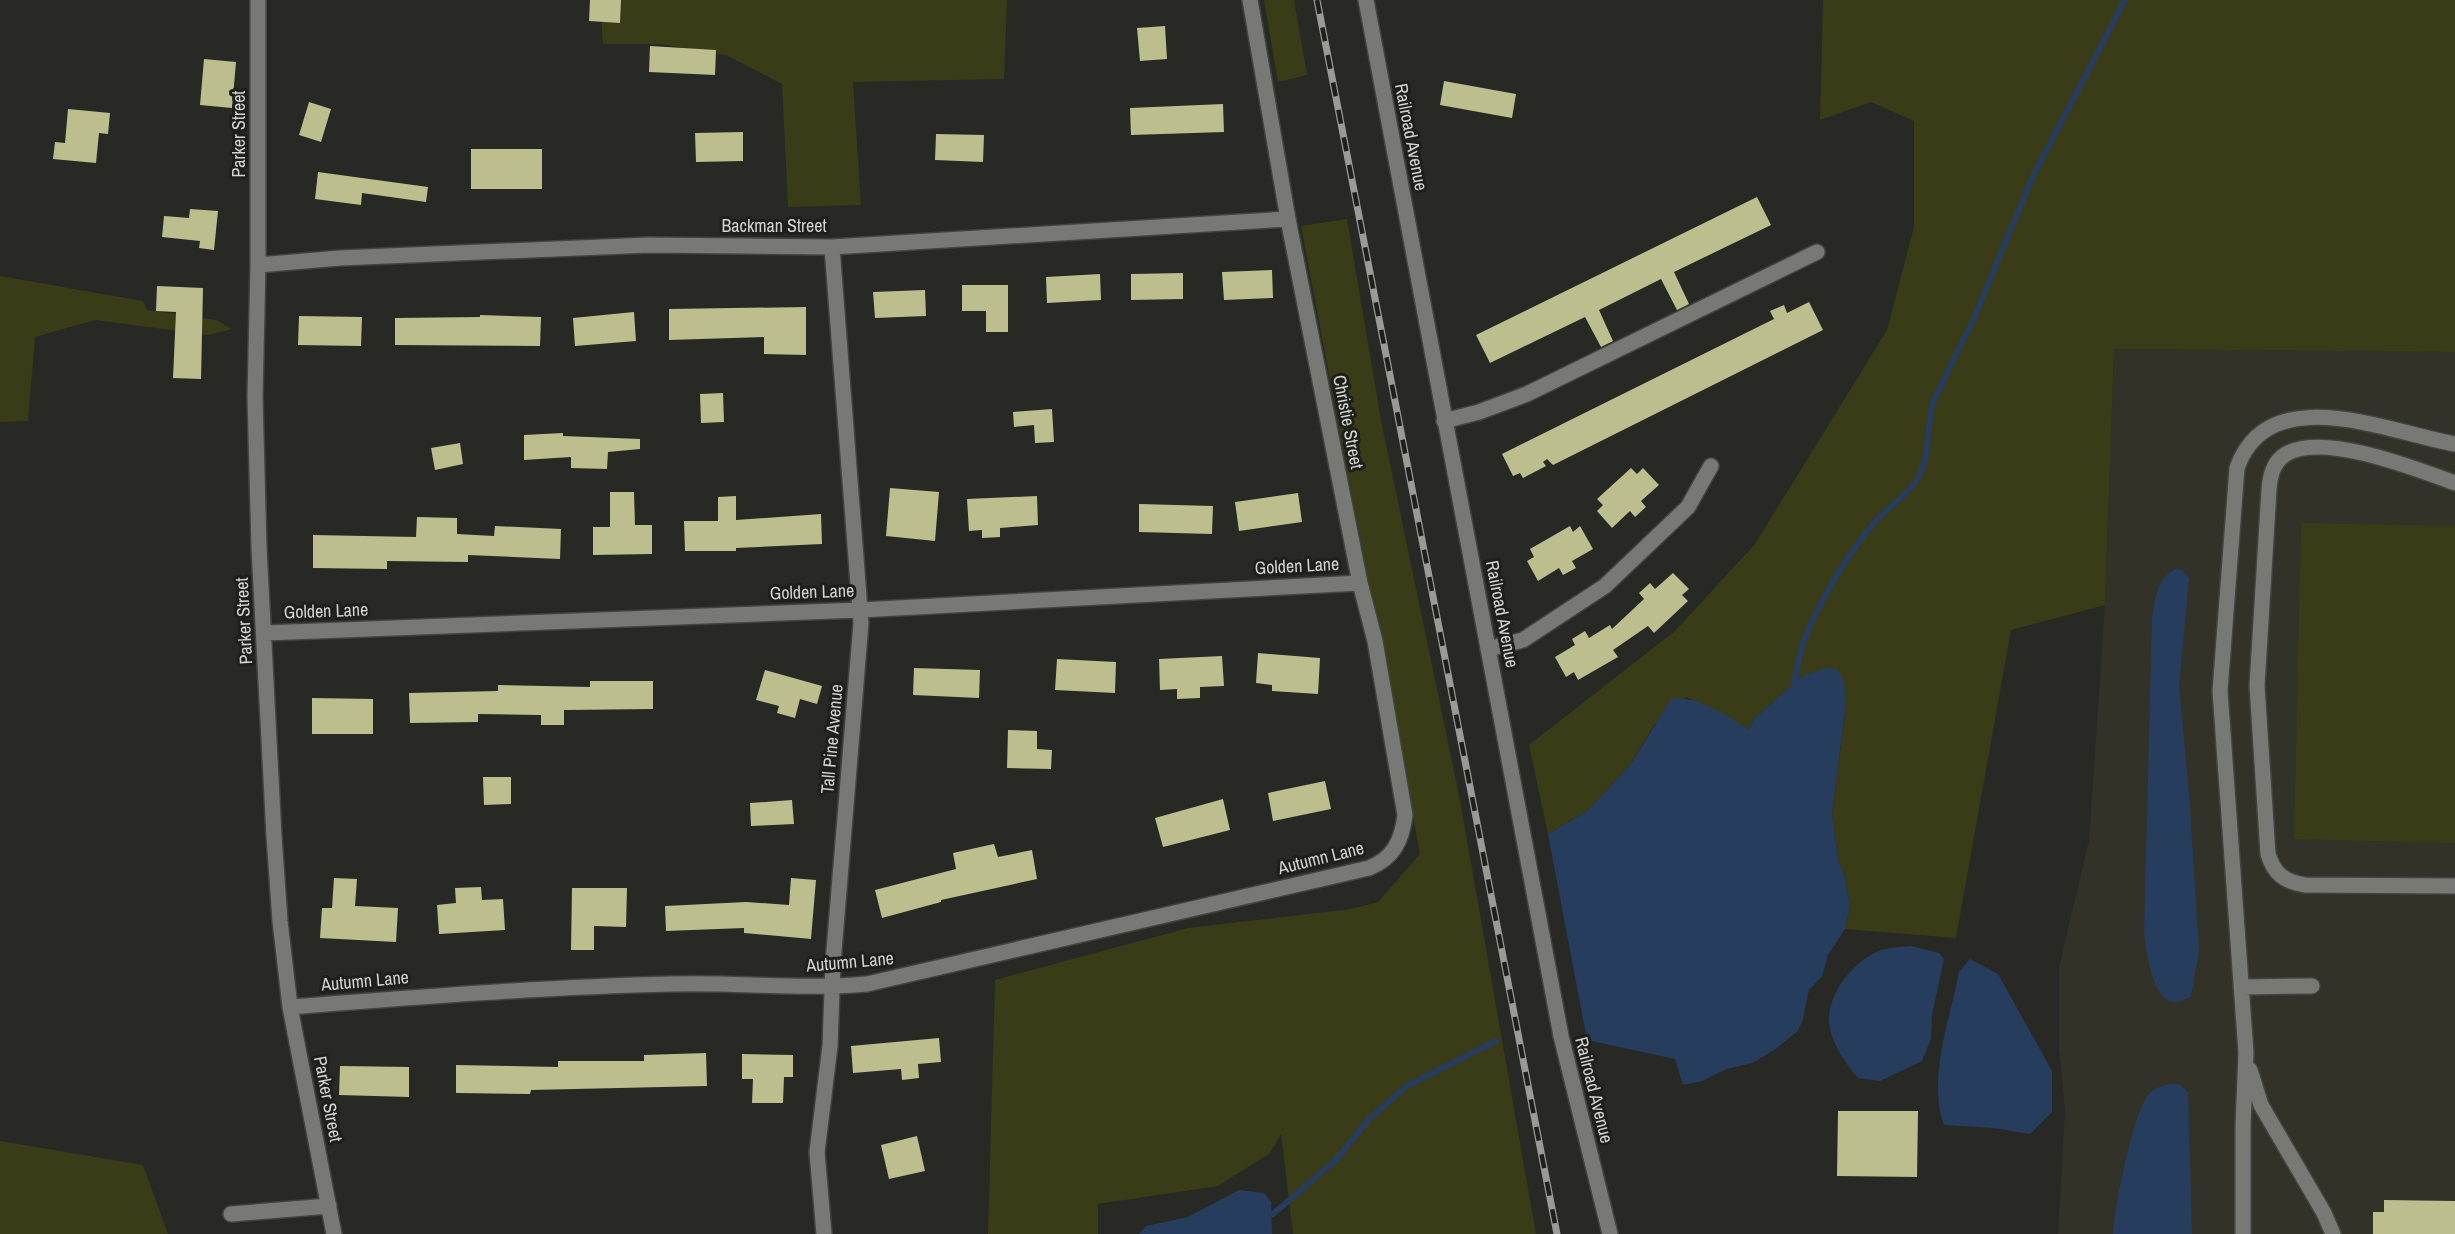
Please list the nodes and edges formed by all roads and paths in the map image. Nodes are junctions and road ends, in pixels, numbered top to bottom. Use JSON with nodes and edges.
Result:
{"nodes":[{"id":1,"x":258,"y":0,"type":"edge"},
{"id":2,"x":1250,"y":0,"type":"edge"},
{"id":3,"x":1366,"y":0,"type":"edge"},
{"id":4,"x":1288,"y":219,"type":"junction"},
{"id":5,"x":832,"y":246,"type":"junction"},
{"id":6,"x":1817,"y":252,"type":"dead end"},
{"id":7,"x":258,"y":265,"type":"junction"},
{"id":8,"x":1444,"y":421,"type":"junction"},
{"id":9,"x":2455,"y":444,"type":"edge"},
{"id":10,"x":1711,"y":466,"type":"dead end"},
{"id":11,"x":2455,"y":483,"type":"edge"},
{"id":12,"x":1360,"y":583,"type":"junction"},
{"id":13,"x":861,"y":610,"type":"junction"},
{"id":14,"x":264,"y":633,"type":"junction"},
{"id":15,"x":1488,"y":649,"type":"junction"},
{"id":16,"x":1395,"y":850,"type":"joint"},
{"id":17,"x":2455,"y":886,"type":"edge"},
{"id":18,"x":2312,"y":986,"type":"dead end"},
{"id":19,"x":832,"y":987,"type":"junction"},
{"id":20,"x":2241,"y":987,"type":"junction"},
{"id":21,"x":290,"y":1007,"type":"junction"},
{"id":22,"x":2246,"y":1053,"type":"junction"},
{"id":23,"x":329,"y":1206,"type":"junction"},
{"id":24,"x":231,"y":1214,"type":"dead end"},
{"id":25,"x":334,"y":1234,"type":"edge"},
{"id":26,"x":824,"y":1234,"type":"edge"},
{"id":27,"x":1610,"y":1234,"type":"edge"},
{"id":28,"x":2243,"y":1234,"type":"edge"},
{"id":29,"x":2333,"y":1234,"type":"edge"}],
"edges":[{"from":1,"to":7,"type":"street","name":"Parker Street"},
{"from":2,"to":4,"type":"street","name":"Christie Street"},
{"from":3,"to":8,"type":"street","name":"Railroad Avenue"},
{"from":4,"to":5,"type":"street","name":"Backman Street"},
{"from":4,"to":12,"type":"street","name":"Christie Street"},
{"from":5,"to":7,"type":"street","name":"Backman Street"},
{"from":5,"to":13,"type":"street","name":"Tall Pine Avenue"},
{"from":6,"to":8,"type":"street"},
{"from":7,"to":14,"type":"street","name":"Parker Street"},
{"from":8,"to":15,"type":"street","name":"Railroad Avenue"},
{"from":9,"to":20,"type":"street"},
{"from":10,"to":15,"type":"street"},
{"from":11,"to":17,"type":"street"},
{"from":12,"to":13,"type":"street","name":"Golden Lane"},
{"from":12,"to":16,"type":"street","name":"Christie Street"},
{"from":13,"to":14,"type":"street","name":"Golden Lane"},
{"from":13,"to":19,"type":"street","name":"Tall Pine Avenue"},
{"from":14,"to":21,"type":"street","name":"Parker Street"},
{"from":15,"to":27,"type":"street","name":"Railroad Avenue"},
{"from":16,"to":19,"type":"street","name":"Autumn Lane"},
{"from":18,"to":20,"type":"street"},
{"from":19,"to":21,"type":"street","name":"Autumn Lane"},
{"from":19,"to":26,"type":"street","name":"Tall Pine Avenue"},
{"from":20,"to":22,"type":"street"},
{"from":21,"to":23,"type":"street","name":"Parker Street"},
{"from":22,"to":28,"type":"street"},
{"from":22,"to":29,"type":"street"},
{"from":23,"to":24,"type":"street"},
{"from":23,"to":25,"type":"street","name":"Parker Street"}]}
